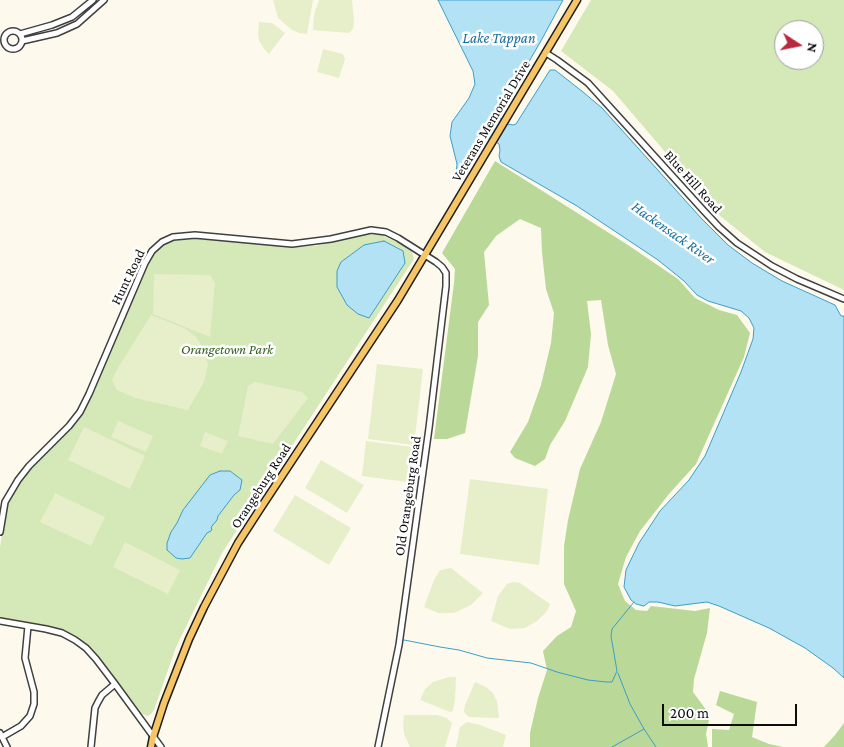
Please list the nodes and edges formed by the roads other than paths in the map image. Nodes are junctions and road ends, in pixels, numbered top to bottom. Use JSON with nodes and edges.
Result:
{"nodes":[{"id":1,"x":93,"y":0,"type":"edge"},
{"id":2,"x":104,"y":0,"type":"edge"},
{"id":3,"x":577,"y":0,"type":"edge"},
{"id":4,"x":73,"y":16,"type":"junction"},
{"id":5,"x":78,"y":23,"type":"junction"},
{"id":6,"x":45,"y":27,"type":"junction"},
{"id":7,"x":20,"y":34,"type":"junction"},
{"id":8,"x":47,"y":35,"type":"junction"},
{"id":9,"x":22,"y":41,"type":"junction"},
{"id":10,"x":2,"y":44,"type":"edge"},
{"id":11,"x":546,"y":53,"type":"junction"},
{"id":12,"x":425,"y":255,"type":"junction"},
{"id":13,"x":844,"y":299,"type":"edge"},
{"id":14,"x":0,"y":532,"type":"edge"},
{"id":15,"x":0,"y":621,"type":"edge"},
{"id":16,"x":28,"y":626,"type":"junction"},
{"id":17,"x":115,"y":684,"type":"junction"},
{"id":18,"x":1,"y":735,"type":"edge"},
{"id":19,"x":153,"y":737,"type":"junction"},
{"id":20,"x":8,"y":747,"type":"edge"},
{"id":21,"x":91,"y":747,"type":"edge"},
{"id":22,"x":151,"y":747,"type":"edge"},
{"id":23,"x":161,"y":747,"type":"edge"},
{"id":24,"x":378,"y":747,"type":"edge"}],
"edges":[{"from":1,"to":4,"type":"street"},
{"from":2,"to":5,"type":"street"},
{"from":3,"to":11,"type":"main road","name":"Veterans Memorial Drive"},
{"from":4,"to":5,"type":"street"},
{"from":4,"to":6,"type":"street"},
{"from":5,"to":8,"type":"street"},
{"from":6,"to":7,"type":"street"},
{"from":6,"to":8,"type":"street"},
{"from":7,"to":9,"type":"street"},
{"from":7,"to":10,"type":"street"},
{"from":8,"to":9,"type":"street"},
{"from":9,"to":10,"type":"street"},
{"from":11,"to":12,"type":"main road","name":"Veterans Memorial Drive"},
{"from":11,"to":13,"type":"street","name":"Blue Hill Road"},
{"from":12,"to":14,"type":"street","name":"Hunt Road"},
{"from":12,"to":19,"type":"main road","name":"Orangeburg Road"},
{"from":12,"to":24,"type":"street","name":"Old Orangeburg Road"},
{"from":15,"to":16,"type":"street"},
{"from":16,"to":17,"type":"street"},
{"from":16,"to":18,"type":"street"},
{"from":17,"to":19,"type":"street"},
{"from":17,"to":21,"type":"street"},
{"from":18,"to":20,"type":"street"},
{"from":19,"to":22,"type":"main road","name":"Orangeburg Road"},
{"from":19,"to":23,"type":"street"}]}
